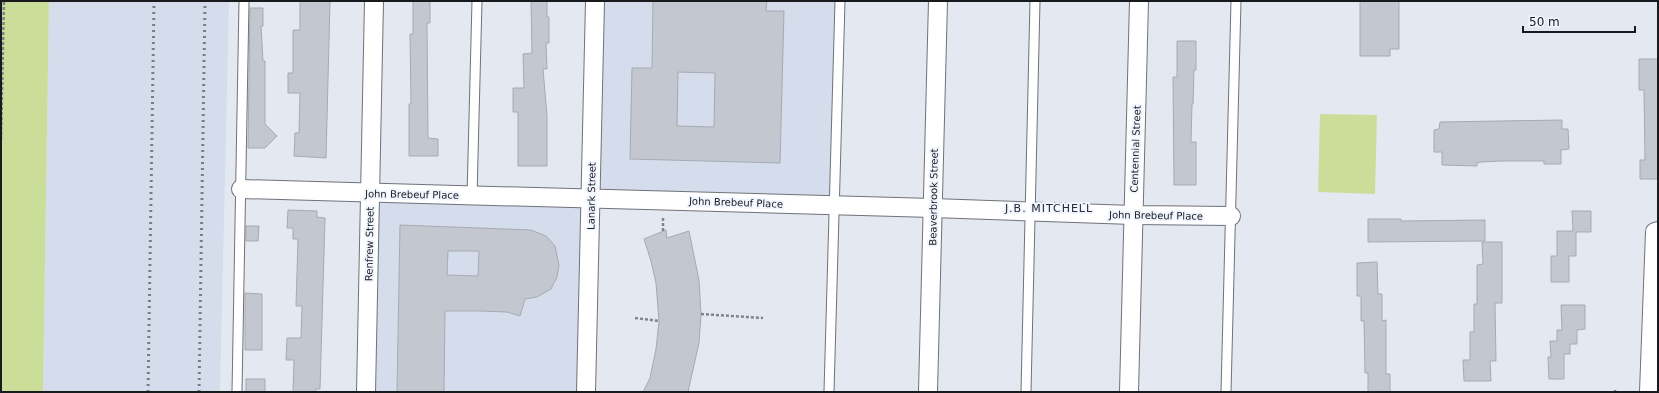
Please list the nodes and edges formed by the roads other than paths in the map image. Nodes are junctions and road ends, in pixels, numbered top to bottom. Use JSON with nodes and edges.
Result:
{"nodes":[{"id":1,"x":244,"y":1,"type":"edge"},
{"id":2,"x":374,"y":1,"type":"edge"},
{"id":3,"x":477,"y":1,"type":"edge"},
{"id":4,"x":595,"y":1,"type":"edge"},
{"id":5,"x":840,"y":1,"type":"edge"},
{"id":6,"x":938,"y":1,"type":"edge"},
{"id":7,"x":1035,"y":1,"type":"edge"},
{"id":8,"x":1139,"y":1,"type":"edge"},
{"id":9,"x":1236,"y":1,"type":"edge"},
{"id":10,"x":241,"y":189,"type":"junction"},
{"id":11,"x":370,"y":193,"type":"junction"},
{"id":12,"x":472,"y":196,"type":"junction"},
{"id":13,"x":590,"y":199,"type":"junction"},
{"id":14,"x":834,"y":205,"type":"junction"},
{"id":15,"x":933,"y":208,"type":"junction"},
{"id":16,"x":1030,"y":211,"type":"junction"},
{"id":17,"x":1133,"y":215,"type":"junction"},
{"id":18,"x":1231,"y":216,"type":"junction"},
{"id":19,"x":1658,"y":231,"type":"edge"},
{"id":20,"x":237,"y":392,"type":"edge"},
{"id":21,"x":366,"y":392,"type":"edge"},
{"id":22,"x":586,"y":392,"type":"edge"},
{"id":23,"x":829,"y":392,"type":"edge"},
{"id":24,"x":928,"y":392,"type":"edge"},
{"id":25,"x":1026,"y":392,"type":"edge"},
{"id":26,"x":1129,"y":392,"type":"edge"},
{"id":27,"x":1226,"y":392,"type":"edge"},
{"id":28,"x":1649,"y":392,"type":"edge"}],
"edges":[{"from":1,"to":10,"type":"lane"},
{"from":2,"to":11,"type":"street","name":"Renfrew Street"},
{"from":3,"to":12,"type":"lane"},
{"from":4,"to":13,"type":"street","name":"Lanark Street"},
{"from":5,"to":14,"type":"lane"},
{"from":6,"to":15,"type":"street","name":"Beaverbrook Street"},
{"from":7,"to":16,"type":"lane"},
{"from":8,"to":17,"type":"street","name":"Centennial Street"},
{"from":9,"to":18,"type":"lane"},
{"from":10,"to":11,"type":"street","name":"John Brebeuf Place"},
{"from":10,"to":20,"type":"lane"},
{"from":11,"to":12,"type":"street","name":"John Brebeuf Place"},
{"from":11,"to":21,"type":"street","name":"Renfrew Street"},
{"from":12,"to":13,"type":"street","name":"John Brebeuf Place"},
{"from":13,"to":14,"type":"street","name":"John Brebeuf Place"},
{"from":13,"to":22,"type":"street","name":"Lanark Street"},
{"from":14,"to":15,"type":"street","name":"John Brebeuf Place"},
{"from":14,"to":23,"type":"lane"},
{"from":15,"to":16,"type":"street","name":"John Brebeuf Place"},
{"from":15,"to":24,"type":"street","name":"Beaverbrook Street"},
{"from":16,"to":17,"type":"street","name":"John Brebeuf Place"},
{"from":16,"to":25,"type":"lane"},
{"from":17,"to":18,"type":"street","name":"John Brebeuf Place"},
{"from":17,"to":26,"type":"street","name":"Centennial Street"},
{"from":18,"to":27,"type":"lane"},
{"from":19,"to":28,"type":"street"}]}
